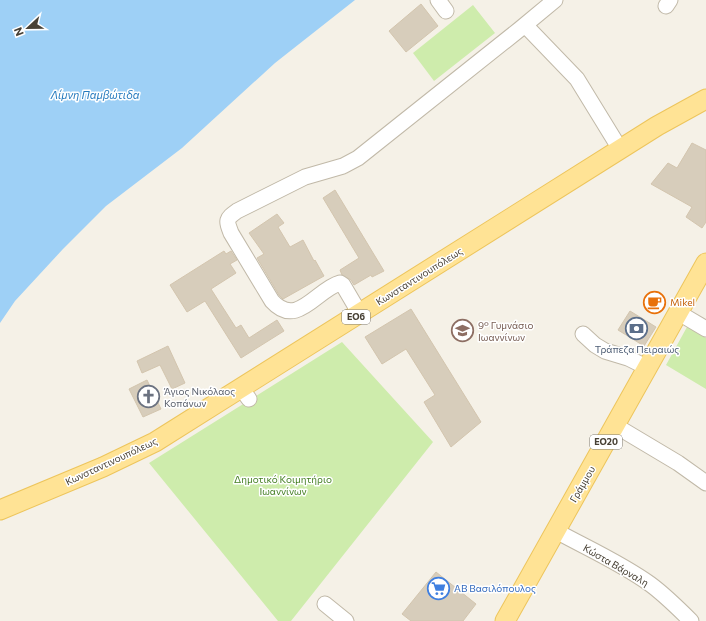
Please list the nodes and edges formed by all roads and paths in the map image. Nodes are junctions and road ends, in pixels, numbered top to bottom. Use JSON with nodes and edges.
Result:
{"nodes":[{"id":1,"x":555,"y":0,"type":"edge"},
{"id":2,"x":525,"y":25,"type":"junction"},
{"id":3,"x":704,"y":103,"type":"edge"},
{"id":4,"x":620,"y":150,"type":"junction"},
{"id":5,"x":706,"y":263,"type":"edge"},
{"id":6,"x":679,"y":313,"type":"junction"},
{"id":7,"x":360,"y":314,"type":"junction"},
{"id":8,"x":706,"y":329,"type":"edge"},
{"id":9,"x":583,"y":334,"type":"dead end"},
{"id":10,"x":648,"y":368,"type":"junction"},
{"id":11,"x":616,"y":426,"type":"junction"},
{"id":12,"x":704,"y":476,"type":"edge"},
{"id":13,"x":0,"y":510,"type":"edge"},
{"id":14,"x":556,"y":531,"type":"junction"},
{"id":15,"x":325,"y":604,"type":"dead end"},
{"id":16,"x":683,"y":618,"type":"edge"},
{"id":17,"x":346,"y":621,"type":"edge"},
{"id":18,"x":505,"y":621,"type":"edge"}],
"edges":[{"from":1,"to":2,"type":"street"},
{"from":2,"to":4,"type":"street"},
{"from":2,"to":7,"type":"street"},
{"from":3,"to":4,"type":"main road","name":"Κωνσταντινουπόλεως","number":"ΕΟ6"},
{"from":4,"to":7,"type":"main road","name":"Κωνσταντινουπόλεως","number":"ΕΟ6"},
{"from":5,"to":6,"type":"main road","name":"Γράμμου","number":"ΕΟ20"},
{"from":6,"to":8,"type":"street"},
{"from":6,"to":10,"type":"main road","name":"Γράμμου","number":"ΕΟ20"},
{"from":7,"to":13,"type":"main road","name":"Κωνσταντινουπόλεως","number":"ΕΟ6"},
{"from":9,"to":10,"type":"street"},
{"from":10,"to":11,"type":"main road","name":"Γράμμου","number":"ΕΟ20"},
{"from":11,"to":12,"type":"street"},
{"from":11,"to":14,"type":"main road","name":"Γράμμου","number":"ΕΟ20"},
{"from":14,"to":16,"type":"street","name":"Κώστα Βάρναλη"},
{"from":14,"to":18,"type":"main road","name":"Γράμμου","number":"ΕΟ20"},
{"from":15,"to":17,"type":"street"}]}
